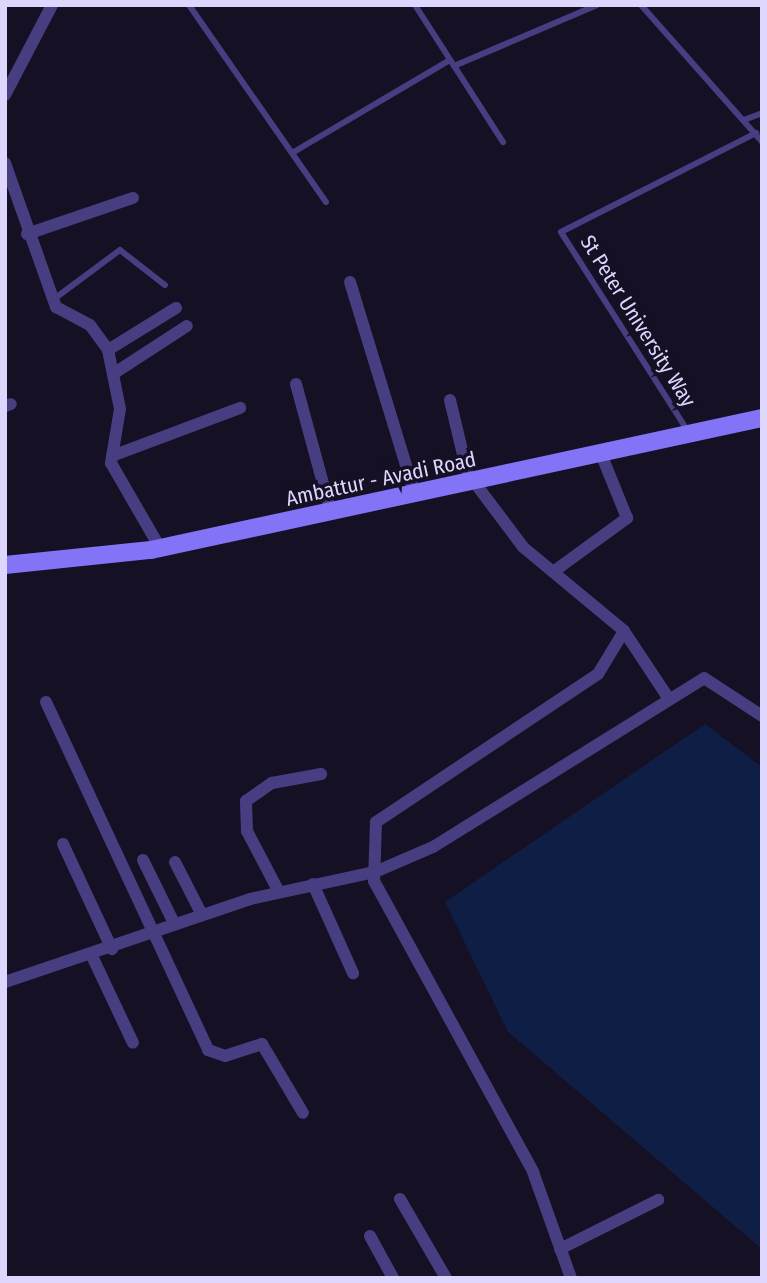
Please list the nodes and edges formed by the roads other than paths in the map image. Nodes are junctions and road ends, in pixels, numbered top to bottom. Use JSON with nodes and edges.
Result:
{"nodes":[{"id":1,"x":52,"y":5,"type":"edge"},
{"id":2,"x":189,"y":5,"type":"edge"},
{"id":3,"x":415,"y":5,"type":"edge"},
{"id":4,"x":597,"y":5,"type":"edge"},
{"id":5,"x":642,"y":5,"type":"edge"},
{"id":6,"x":452,"y":63,"type":"junction"},
{"id":7,"x":5,"y":95,"type":"edge"},
{"id":8,"x":762,"y":113,"type":"edge"},
{"id":9,"x":744,"y":120,"type":"junction"},
{"id":10,"x":756,"y":134,"type":"junction"},
{"id":11,"x":503,"y":142,"type":"dead end"},
{"id":12,"x":762,"y":142,"type":"edge"},
{"id":13,"x":292,"y":153,"type":"junction"},
{"id":14,"x":5,"y":163,"type":"edge"},
{"id":15,"x":133,"y":198,"type":"dead end"},
{"id":16,"x":326,"y":202,"type":"dead end"},
{"id":17,"x":27,"y":234,"type":"junction"},
{"id":18,"x":350,"y":282,"type":"dead end"},
{"id":19,"x":165,"y":285,"type":"dead end"},
{"id":20,"x":53,"y":300,"type":"junction"},
{"id":21,"x":176,"y":308,"type":"dead end"},
{"id":22,"x":187,"y":326,"type":"dead end"},
{"id":23,"x":108,"y":350,"type":"junction"},
{"id":24,"x":113,"y":374,"type":"junction"},
{"id":25,"x":296,"y":384,"type":"dead end"},
{"id":26,"x":450,"y":400,"type":"dead end"},
{"id":27,"x":240,"y":408,"type":"dead end"},
{"id":28,"x":762,"y":418,"type":"edge"},
{"id":29,"x":691,"y":438,"type":"junction"},
{"id":30,"x":112,"y":456,"type":"junction"},
{"id":31,"x":602,"y":456,"type":"junction"},
{"id":32,"x":473,"y":483,"type":"junction"},
{"id":33,"x":415,"y":495,"type":"junction"},
{"id":34,"x":331,"y":513,"type":"junction"},
{"id":35,"x":160,"y":548,"type":"junction"},
{"id":36,"x":5,"y":565,"type":"edge"},
{"id":37,"x":553,"y":572,"type":"junction"},
{"id":38,"x":624,"y":631,"type":"junction"},
{"id":39,"x":669,"y":699,"type":"junction"},
{"id":40,"x":46,"y":702,"type":"dead end"},
{"id":41,"x":762,"y":716,"type":"edge"},
{"id":42,"x":321,"y":775,"type":"dead end"},
{"id":43,"x":62,"y":844,"type":"dead end"},
{"id":44,"x":143,"y":859,"type":"dead end"},
{"id":45,"x":176,"y":862,"type":"dead end"},
{"id":46,"x":375,"y":872,"type":"junction"},
{"id":47,"x":313,"y":884,"type":"junction"},
{"id":48,"x":279,"y":892,"type":"junction"},
{"id":49,"x":202,"y":915,"type":"junction"},
{"id":50,"x":175,"y":925,"type":"junction"},
{"id":51,"x":154,"y":932,"type":"junction"},
{"id":52,"x":112,"y":949,"type":"junction"},
{"id":53,"x":91,"y":954,"type":"junction"},
{"id":54,"x":353,"y":973,"type":"dead end"},
{"id":55,"x":5,"y":982,"type":"edge"},
{"id":56,"x":133,"y":1043,"type":"dead end"},
{"id":57,"x":303,"y":1113,"type":"dead end"},
{"id":58,"x":400,"y":1199,"type":"dead end"},
{"id":59,"x":658,"y":1200,"type":"dead end"},
{"id":60,"x":370,"y":1236,"type":"dead end"},
{"id":61,"x":560,"y":1249,"type":"junction"},
{"id":62,"x":393,"y":1278,"type":"edge"},
{"id":63,"x":446,"y":1278,"type":"edge"},
{"id":64,"x":571,"y":1278,"type":"edge"}],
"edges":[{"from":1,"to":7,"type":"street"},
{"from":2,"to":13,"type":"lane"},
{"from":3,"to":6,"type":"lane"},
{"from":4,"to":6,"type":"lane"},
{"from":5,"to":9,"type":"lane"},
{"from":6,"to":11,"type":"lane"},
{"from":6,"to":13,"type":"lane"},
{"from":8,"to":9,"type":"lane"},
{"from":9,"to":10,"type":"lane"},
{"from":10,"to":12,"type":"lane"},
{"from":10,"to":29,"type":"lane","name":"St Peter University Way"},
{"from":13,"to":16,"type":"lane"},
{"from":14,"to":17,"type":"street"},
{"from":15,"to":17,"type":"street"},
{"from":17,"to":20,"type":"street"},
{"from":18,"to":33,"type":"street"},
{"from":19,"to":20,"type":"lane"},
{"from":20,"to":23,"type":"street"},
{"from":21,"to":23,"type":"street"},
{"from":22,"to":24,"type":"street"},
{"from":23,"to":24,"type":"street"},
{"from":24,"to":30,"type":"street"},
{"from":25,"to":34,"type":"street"},
{"from":26,"to":32,"type":"street"},
{"from":27,"to":30,"type":"street"},
{"from":28,"to":29,"type":"street","name":"Ambattur - Avadi Road"},
{"from":29,"to":31,"type":"street","name":"Ambattur - Avadi Road"},
{"from":30,"to":35,"type":"street"},
{"from":31,"to":32,"type":"street","name":"Ambattur - Avadi Road"},
{"from":31,"to":37,"type":"street"},
{"from":32,"to":33,"type":"street","name":"Ambattur - Avadi Road"},
{"from":32,"to":37,"type":"street"},
{"from":33,"to":34,"type":"street","name":"Ambattur - Avadi Road"},
{"from":34,"to":35,"type":"street","name":"Ambattur - Avadi Road"},
{"from":35,"to":36,"type":"street","name":"Ambattur - Avadi Road"},
{"from":37,"to":38,"type":"street"},
{"from":38,"to":39,"type":"street"},
{"from":38,"to":46,"type":"street"},
{"from":39,"to":41,"type":"street"},
{"from":39,"to":46,"type":"street"},
{"from":40,"to":51,"type":"street"},
{"from":42,"to":48,"type":"street"},
{"from":43,"to":52,"type":"street"},
{"from":44,"to":50,"type":"street"},
{"from":45,"to":49,"type":"street"},
{"from":46,"to":47,"type":"street"},
{"from":46,"to":61,"type":"street"},
{"from":47,"to":48,"type":"street"},
{"from":47,"to":54,"type":"street"},
{"from":48,"to":49,"type":"street"},
{"from":49,"to":50,"type":"street"},
{"from":50,"to":51,"type":"street"},
{"from":51,"to":52,"type":"street"},
{"from":51,"to":57,"type":"street"},
{"from":52,"to":53,"type":"street"},
{"from":53,"to":55,"type":"street"},
{"from":53,"to":56,"type":"street"},
{"from":58,"to":63,"type":"street"},
{"from":59,"to":61,"type":"street"},
{"from":60,"to":62,"type":"street"},
{"from":61,"to":64,"type":"street"}]}
